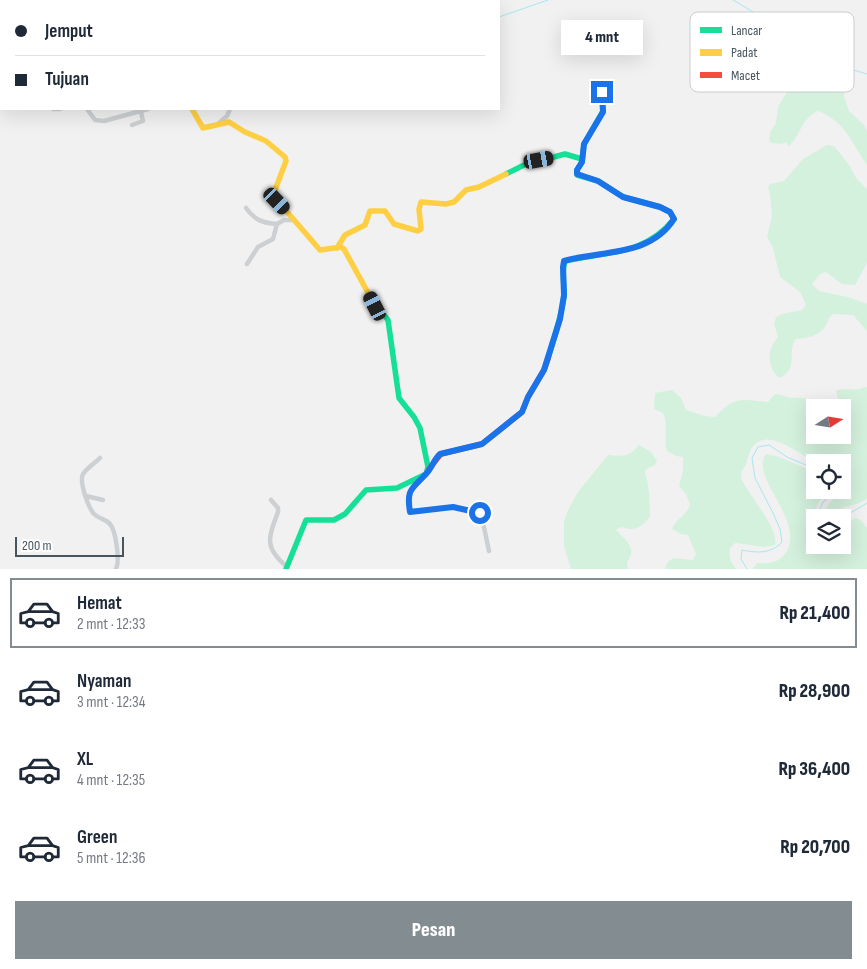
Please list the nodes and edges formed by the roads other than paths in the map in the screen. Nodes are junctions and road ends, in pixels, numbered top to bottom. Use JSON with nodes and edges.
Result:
{"nodes":[{"id":1,"x":601,"y":86,"type":"dead end"},
{"id":2,"x":88,"y":110,"type":"edge"},
{"id":3,"x":146,"y":110,"type":"edge"},
{"id":4,"x":193,"y":110,"type":"edge"},
{"id":5,"x":230,"y":110,"type":"edge"},
{"id":6,"x":141,"y":112,"type":"junction"},
{"id":7,"x":219,"y":124,"type":"junction"},
{"id":8,"x":132,"y":125,"type":"dead end"},
{"id":9,"x":582,"y":159,"type":"junction"},
{"id":10,"x":246,"y":208,"type":"dead end"},
{"id":11,"x":295,"y":220,"type":"junction"},
{"id":12,"x":277,"y":224,"type":"junction"},
{"id":13,"x":337,"y":248,"type":"junction"},
{"id":14,"x":247,"y":264,"type":"dead end"},
{"id":15,"x":100,"y":458,"type":"dead end"},
{"id":16,"x":428,"y":471,"type":"junction"},
{"id":17,"x":421,"y":478,"type":"junction"},
{"id":18,"x":86,"y":496,"type":"junction"},
{"id":19,"x":103,"y":500,"type":"dead end"},
{"id":20,"x":271,"y":500,"type":"dead end"},
{"id":21,"x":489,"y":552,"type":"dead end"},
{"id":22,"x":286,"y":568,"type":"edge"},
{"id":23,"x":116,"y":569,"type":"edge"}],
"edges":[{"from":1,"to":9,"type":"street"},
{"from":2,"to":6,"type":"street"},
{"from":3,"to":6,"type":"street"},
{"from":4,"to":7,"type":"street"},
{"from":5,"to":7,"type":"street"},
{"from":6,"to":8,"type":"street"},
{"from":7,"to":11,"type":"street"},
{"from":9,"to":13,"type":"street"},
{"from":9,"to":16,"type":"street"},
{"from":10,"to":12,"type":"street"},
{"from":11,"to":12,"type":"street"},
{"from":11,"to":13,"type":"street"},
{"from":12,"to":14,"type":"street"},
{"from":13,"to":16,"type":"street"},
{"from":15,"to":18,"type":"street"},
{"from":16,"to":17,"type":"street"},
{"from":17,"to":21,"type":"street"},
{"from":17,"to":22,"type":"street"},
{"from":18,"to":19,"type":"street"},
{"from":18,"to":23,"type":"street"},
{"from":20,"to":22,"type":"street"}]}
